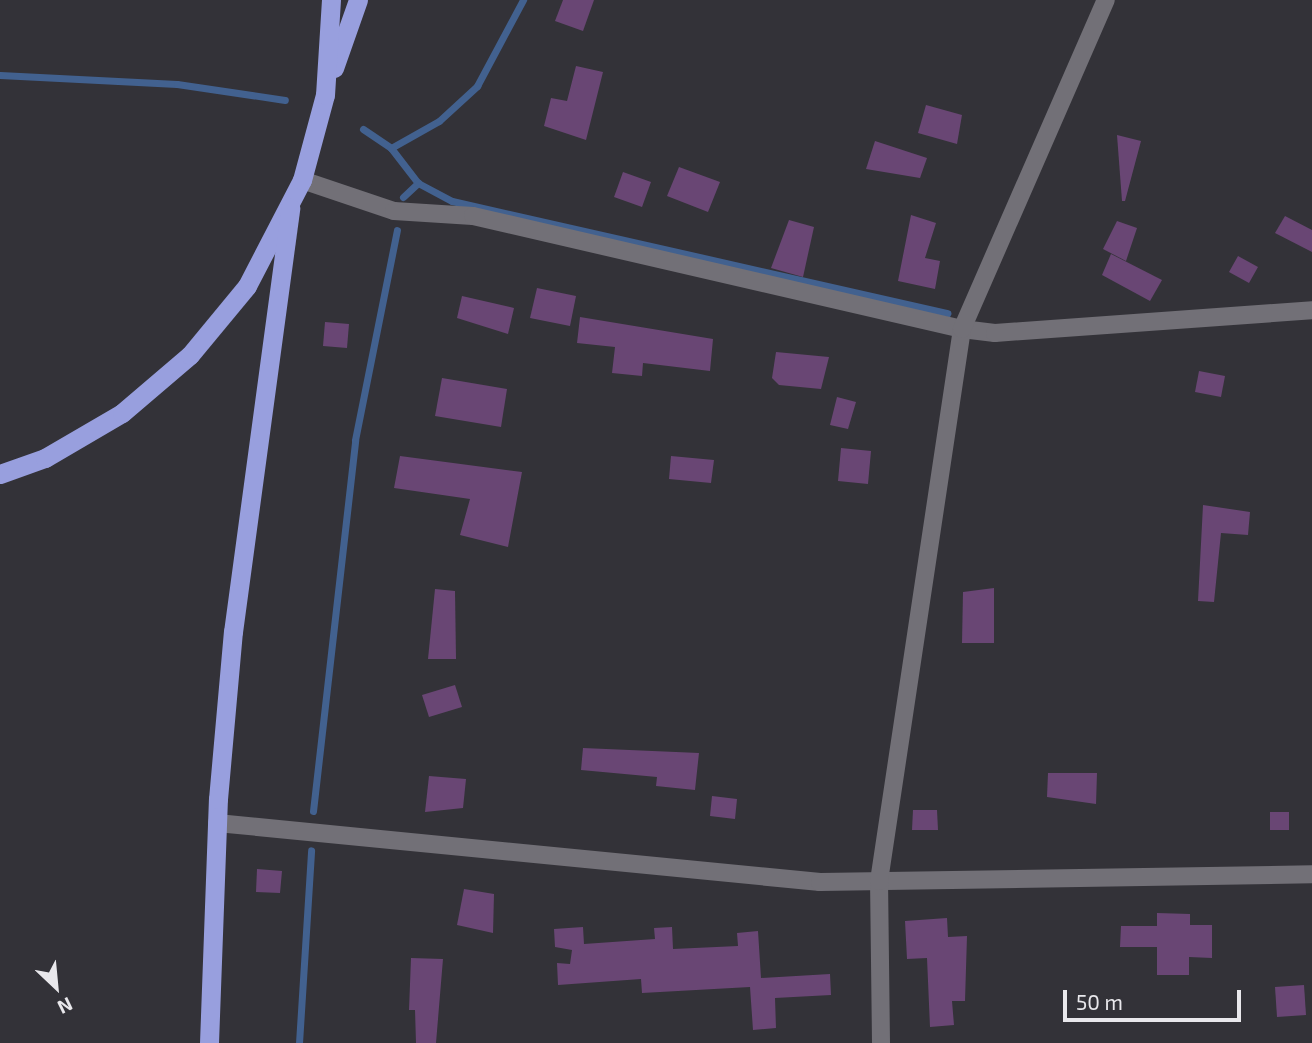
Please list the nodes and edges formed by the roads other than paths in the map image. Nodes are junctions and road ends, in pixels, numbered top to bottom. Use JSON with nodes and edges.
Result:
{"nodes":[{"id":1,"x":331,"y":0,"type":"edge"},
{"id":2,"x":358,"y":0,"type":"edge"},
{"id":3,"x":1106,"y":0,"type":"edge"},
{"id":4,"x":324,"y":95,"type":"junction"},
{"id":5,"x":302,"y":180,"type":"junction"},
{"id":6,"x":290,"y":208,"type":"junction"},
{"id":7,"x":1312,"y":310,"type":"edge"},
{"id":8,"x":962,"y":329,"type":"junction"},
{"id":9,"x":0,"y":474,"type":"edge"},
{"id":10,"x":217,"y":824,"type":"junction"},
{"id":11,"x":1312,"y":874,"type":"edge"},
{"id":12,"x":879,"y":881,"type":"junction"},
{"id":13,"x":209,"y":1043,"type":"edge"},
{"id":14,"x":881,"y":1043,"type":"edge"}],
"edges":[{"from":1,"to":4,"type":"highway"},
{"from":2,"to":4,"type":"highway"},
{"from":3,"to":8,"type":"street"},
{"from":4,"to":5,"type":"highway"},
{"from":5,"to":6,"type":"highway"},
{"from":5,"to":8,"type":"street"},
{"from":6,"to":9,"type":"highway"},
{"from":6,"to":10,"type":"highway"},
{"from":7,"to":8,"type":"street"},
{"from":8,"to":12,"type":"street"},
{"from":10,"to":12,"type":"street"},
{"from":10,"to":13,"type":"highway"},
{"from":11,"to":12,"type":"street"},
{"from":12,"to":14,"type":"street"}]}
